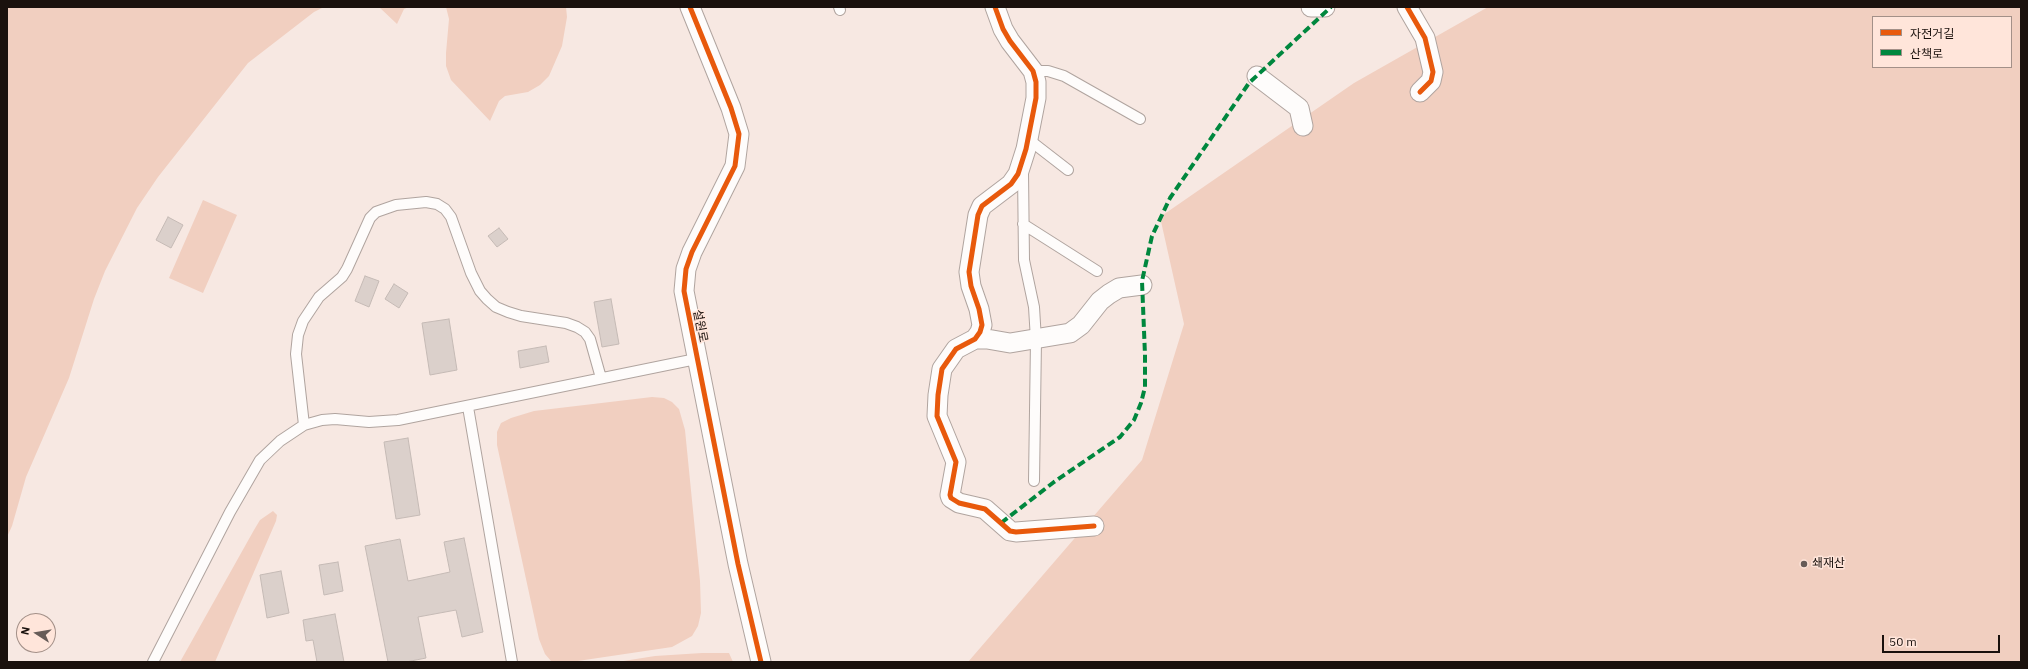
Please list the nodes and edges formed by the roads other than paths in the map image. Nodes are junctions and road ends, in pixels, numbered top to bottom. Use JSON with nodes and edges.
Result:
{"nodes":[{"id":1,"x":690,"y":7,"type":"edge"},
{"id":2,"x":995,"y":7,"type":"edge"},
{"id":3,"x":1311,"y":7,"type":"edge"},
{"id":4,"x":1325,"y":7,"type":"edge"},
{"id":5,"x":1407,"y":7,"type":"edge"},
{"id":6,"x":1033,"y":70,"type":"junction"},
{"id":7,"x":1257,"y":76,"type":"dead end"},
{"id":8,"x":1420,"y":92,"type":"dead end"},
{"id":9,"x":1140,"y":119,"type":"dead end"},
{"id":10,"x":1303,"y":126,"type":"dead end"},
{"id":11,"x":1028,"y":139,"type":"junction"},
{"id":12,"x":1023,"y":160,"type":"junction"},
{"id":13,"x":1068,"y":170,"type":"dead end"},
{"id":14,"x":1023,"y":224,"type":"junction"},
{"id":15,"x":1097,"y":271,"type":"dead end"},
{"id":16,"x":1142,"y":285,"type":"dead end"},
{"id":17,"x":975,"y":339,"type":"junction"},
{"id":18,"x":1036,"y":340,"type":"junction"},
{"id":19,"x":696,"y":359,"type":"junction"},
{"id":20,"x":601,"y":378,"type":"junction"},
{"id":21,"x":468,"y":407,"type":"junction"},
{"id":22,"x":304,"y":425,"type":"junction"},
{"id":23,"x":1034,"y":481,"type":"dead end"},
{"id":24,"x":1094,"y":526,"type":"dead end"},
{"id":25,"x":153,"y":662,"type":"edge"},
{"id":26,"x":512,"y":662,"type":"edge"},
{"id":27,"x":761,"y":662,"type":"edge"}],
"edges":[{"from":1,"to":19,"type":"street","name":"설원로"},
{"from":2,"to":6,"type":"street"},
{"from":3,"to":4,"type":"street"},
{"from":5,"to":8,"type":"street"},
{"from":6,"to":9,"type":"lane"},
{"from":6,"to":11,"type":"street"},
{"from":7,"to":10,"type":"street"},
{"from":11,"to":12,"type":"street"},
{"from":11,"to":13,"type":"lane"},
{"from":12,"to":14,"type":"lane"},
{"from":12,"to":17,"type":"street"},
{"from":14,"to":15,"type":"lane"},
{"from":14,"to":18,"type":"lane"},
{"from":16,"to":18,"type":"street"},
{"from":17,"to":18,"type":"street"},
{"from":17,"to":24,"type":"street"},
{"from":18,"to":23,"type":"lane"},
{"from":19,"to":20,"type":"lane"},
{"from":19,"to":27,"type":"street","name":"설원로"},
{"from":20,"to":21,"type":"lane"},
{"from":20,"to":22,"type":"lane"},
{"from":21,"to":22,"type":"lane"},
{"from":21,"to":26,"type":"lane"},
{"from":22,"to":25,"type":"lane"}]}
